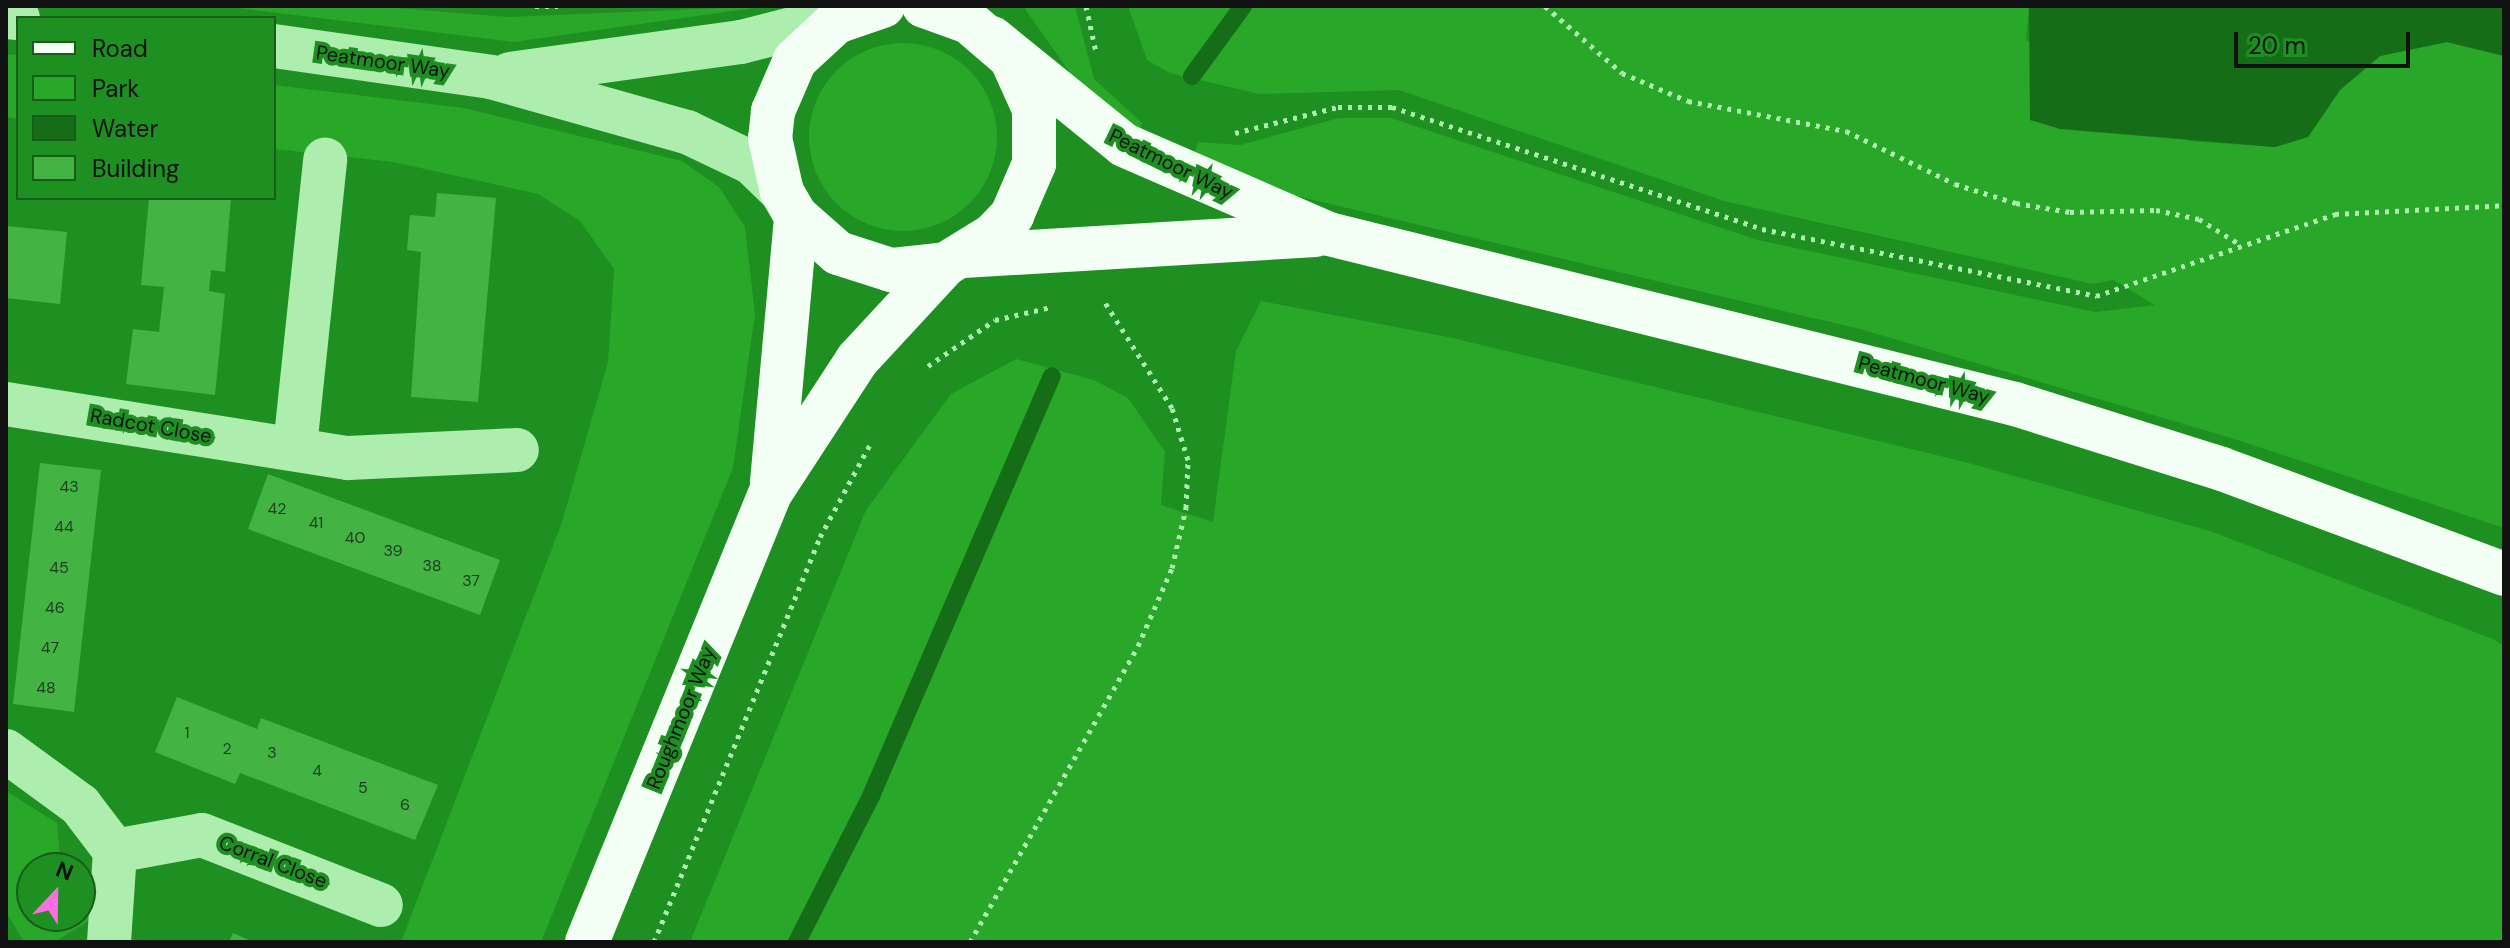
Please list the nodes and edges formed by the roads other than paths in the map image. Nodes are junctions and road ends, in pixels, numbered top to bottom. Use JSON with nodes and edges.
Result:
{"nodes":[{"id":1,"x":872,"y":8,"type":"edge"},
{"id":2,"x":944,"y":9,"type":"edge"},
{"id":3,"x":992,"y":38,"type":"junction"},
{"id":4,"x":276,"y":46,"type":"edge"},
{"id":5,"x":491,"y":77,"type":"junction"},
{"id":6,"x":325,"y":160,"type":"dead end"},
{"id":7,"x":789,"y":204,"type":"junction"},
{"id":8,"x":1329,"y":234,"type":"junction"},
{"id":9,"x":954,"y":260,"type":"junction"},
{"id":10,"x":6,"y":404,"type":"edge"},
{"id":11,"x":295,"y":447,"type":"junction"},
{"id":12,"x":517,"y":450,"type":"dead end"},
{"id":13,"x":771,"y":492,"type":"junction"},
{"id":14,"x":2504,"y":574,"type":"edge"},
{"id":15,"x":6,"y":751,"type":"edge"},
{"id":16,"x":115,"y":851,"type":"junction"},
{"id":17,"x":381,"y":905,"type":"dead end"},
{"id":18,"x":109,"y":942,"type":"edge"},
{"id":19,"x":587,"y":942,"type":"edge"}],
"edges":[{"from":1,"to":5,"type":"street","name":"Peatmoor Way"},
{"from":1,"to":7,"type":"main road","name":"Roughmoor Way"},
{"from":2,"to":3,"type":"main road"},
{"from":3,"to":8,"type":"main road","name":"Peatmoor Way"},
{"from":3,"to":9,"type":"main road","name":"Roughmoor Way"},
{"from":4,"to":5,"type":"street","name":"Peatmoor Way"},
{"from":5,"to":7,"type":"street","name":"Peatmoor Way"},
{"from":6,"to":11,"type":"street"},
{"from":7,"to":9,"type":"main road","name":"Peatmoor Way"},
{"from":7,"to":13,"type":"main road","name":"Roughmoor Way"},
{"from":8,"to":9,"type":"main road","name":"Peatmoor Way"},
{"from":8,"to":14,"type":"main road","name":"Peatmoor Way"},
{"from":9,"to":13,"type":"main road","name":"Roughmoor Way"},
{"from":10,"to":11,"type":"street","name":"Radcot Close"},
{"from":11,"to":12,"type":"street","name":"Radcot Close"},
{"from":13,"to":19,"type":"main road","name":"Roughmoor Way"},
{"from":15,"to":16,"type":"street"},
{"from":16,"to":17,"type":"street","name":"Corral Close"},
{"from":16,"to":18,"type":"street"}]}
